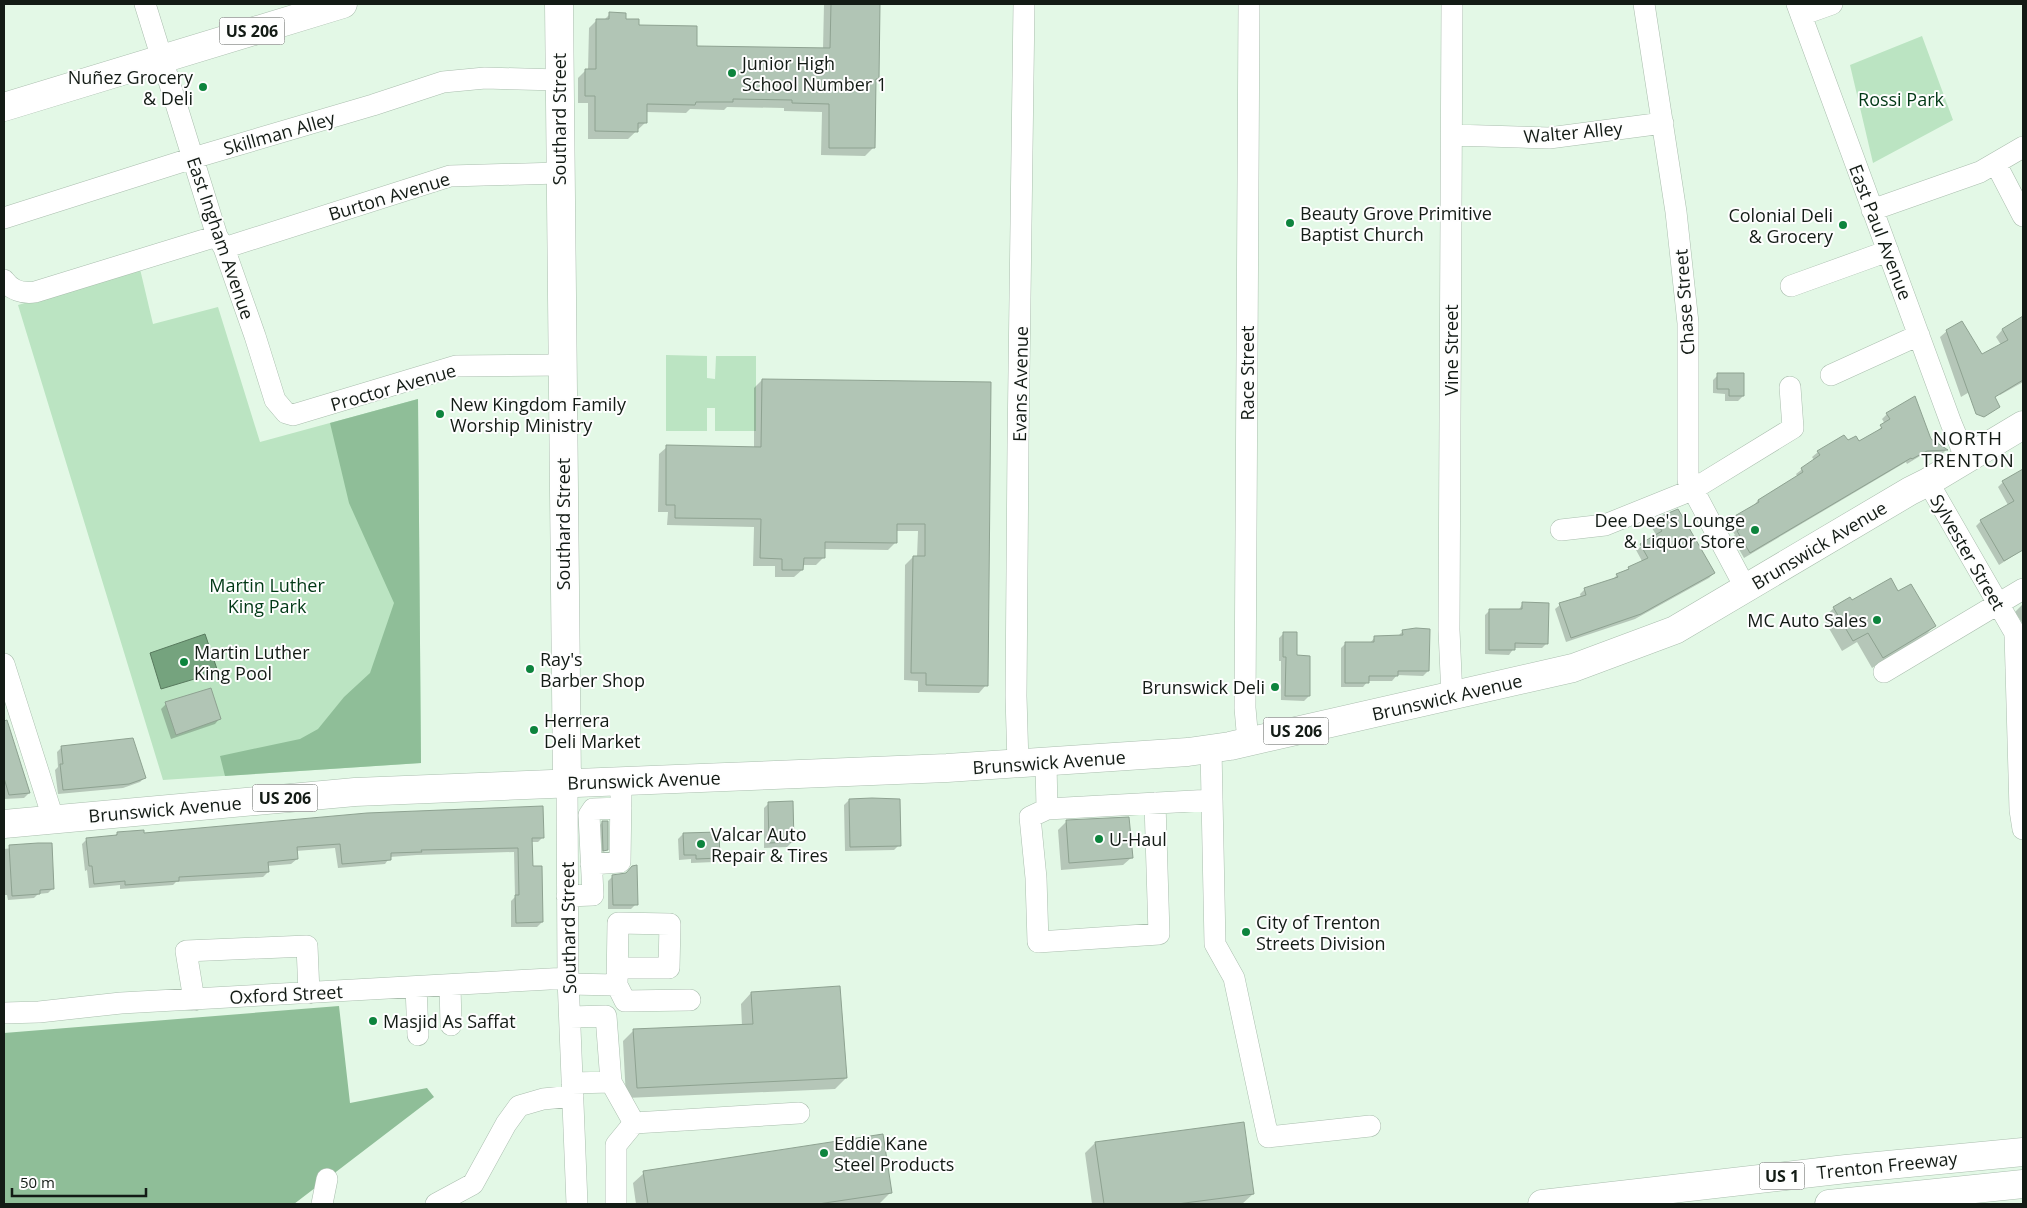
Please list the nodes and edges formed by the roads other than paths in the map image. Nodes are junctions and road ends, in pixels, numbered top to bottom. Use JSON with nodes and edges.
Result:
{"nodes":[{"id":1,"x":145,"y":4,"type":"edge"},
{"id":2,"x":342,"y":4,"type":"edge"},
{"id":3,"x":559,"y":4,"type":"edge"},
{"id":4,"x":1024,"y":4,"type":"edge"},
{"id":5,"x":1249,"y":4,"type":"edge"},
{"id":6,"x":1452,"y":4,"type":"edge"},
{"id":7,"x":1644,"y":4,"type":"edge"},
{"id":8,"x":1832,"y":4,"type":"edge"},
{"id":9,"x":1799,"y":10,"type":"edge"},
{"id":10,"x":162,"y":59,"type":"junction"},
{"id":11,"x":560,"y":80,"type":"junction"},
{"id":12,"x":4,"y":107,"type":"edge"},
{"id":13,"x":1663,"y":123,"type":"junction"},
{"id":14,"x":1453,"y":135,"type":"junction"},
{"id":15,"x":2023,"y":147,"type":"edge"},
{"id":16,"x":193,"y":158,"type":"junction"},
{"id":17,"x":1996,"y":164,"type":"junction"},
{"id":18,"x":559,"y":173,"type":"junction"},
{"id":19,"x":1872,"y":210,"type":"junction"},
{"id":20,"x":2023,"y":216,"type":"edge"},
{"id":21,"x":4,"y":218,"type":"edge"},
{"id":22,"x":221,"y":242,"type":"junction"},
{"id":23,"x":1888,"y":251,"type":"junction"},
{"id":24,"x":9,"y":285,"type":"edge"},
{"id":25,"x":1790,"y":286,"type":"dead end"},
{"id":26,"x":1920,"y":335,"type":"junction"},
{"id":27,"x":562,"y":365,"type":"junction"},
{"id":28,"x":1831,"y":375,"type":"dead end"},
{"id":29,"x":1790,"y":386,"type":"dead end"},
{"id":30,"x":286,"y":413,"type":"joint"},
{"id":31,"x":2023,"y":426,"type":"edge"},
{"id":32,"x":1966,"y":459,"type":"junction"},
{"id":33,"x":1928,"y":482,"type":"junction"},
{"id":34,"x":1692,"y":490,"type":"junction"},
{"id":35,"x":1561,"y":530,"type":"dead end"},
{"id":36,"x":1746,"y":589,"type":"junction"},
{"id":37,"x":2023,"y":589,"type":"edge"},
{"id":38,"x":1998,"y":603,"type":"junction"},
{"id":39,"x":4,"y":664,"type":"edge"},
{"id":40,"x":1884,"y":672,"type":"dead end"},
{"id":41,"x":1452,"y":697,"type":"junction"},
{"id":42,"x":1248,"y":742,"type":"junction"},
{"id":43,"x":1211,"y":749,"type":"junction"},
{"id":44,"x":1046,"y":762,"type":"junction"},
{"id":45,"x":1018,"y":764,"type":"junction"},
{"id":46,"x":622,"y":781,"type":"junction"},
{"id":47,"x":567,"y":783,"type":"junction"},
{"id":48,"x":1212,"y":800,"type":"junction"},
{"id":49,"x":1155,"y":803,"type":"junction"},
{"id":50,"x":621,"y":808,"type":"junction"},
{"id":51,"x":1047,"y":809,"type":"junction"},
{"id":52,"x":53,"y":818,"type":"junction"},
{"id":53,"x":4,"y":824,"type":"edge"},
{"id":54,"x":2023,"y":830,"type":"edge"},
{"id":55,"x":592,"y":864,"type":"junction"},
{"id":56,"x":567,"y":896,"type":"junction"},
{"id":57,"x":568,"y":981,"type":"junction"},
{"id":58,"x":450,"y":985,"type":"junction"},
{"id":59,"x":416,"y":987,"type":"junction"},
{"id":60,"x":309,"y":993,"type":"junction"},
{"id":61,"x":194,"y":1000,"type":"junction"},
{"id":62,"x":690,"y":1000,"type":"dead end"},
{"id":63,"x":4,"y":1013,"type":"edge"},
{"id":64,"x":570,"y":1015,"type":"junction"},
{"id":65,"x":451,"y":1025,"type":"dead end"},
{"id":66,"x":418,"y":1035,"type":"dead end"},
{"id":67,"x":611,"y":1082,"type":"junction"},
{"id":68,"x":572,"y":1090,"type":"junction"},
{"id":69,"x":799,"y":1113,"type":"dead end"},
{"id":70,"x":634,"y":1123,"type":"junction"},
{"id":71,"x":1370,"y":1126,"type":"dead end"},
{"id":72,"x":2023,"y":1152,"type":"edge"},
{"id":73,"x":327,"y":1179,"type":"dead end"},
{"id":74,"x":2023,"y":1184,"type":"edge"},
{"id":75,"x":322,"y":1204,"type":"edge"},
{"id":76,"x":436,"y":1204,"type":"edge"},
{"id":77,"x":577,"y":1204,"type":"edge"},
{"id":78,"x":616,"y":1204,"type":"edge"},
{"id":79,"x":1542,"y":1204,"type":"edge"},
{"id":80,"x":1829,"y":1204,"type":"edge"}],
"edges":[{"from":1,"to":10,"type":"street","name":"East Ingham Avenue"},
{"from":2,"to":10,"type":"main road","number":"US 206"},
{"from":3,"to":11,"type":"main road","name":"Southard Street"},
{"from":4,"to":45,"type":"street","name":"Evans Avenue"},
{"from":5,"to":42,"type":"street","name":"Race Street"},
{"from":6,"to":14,"type":"street","name":"Vine Street"},
{"from":7,"to":13,"type":"street","name":"Chase Street"},
{"from":8,"to":9,"type":"street"},
{"from":9,"to":19,"type":"street","name":"East Paul Avenue"},
{"from":10,"to":12,"type":"main road","number":"US 206"},
{"from":10,"to":16,"type":"street","name":"East Ingham Avenue"},
{"from":11,"to":16,"type":"street","name":"Skillman Alley"},
{"from":11,"to":18,"type":"main road","name":"Southard Street"},
{"from":13,"to":14,"type":"street","name":"Walter Alley"},
{"from":13,"to":34,"type":"street","name":"Chase Street"},
{"from":14,"to":41,"type":"street","name":"Vine Street"},
{"from":15,"to":17,"type":"street"},
{"from":16,"to":21,"type":"street","name":"Skillman Alley"},
{"from":16,"to":22,"type":"street","name":"East Ingham Avenue"},
{"from":17,"to":19,"type":"street"},
{"from":17,"to":20,"type":"street"},
{"from":18,"to":22,"type":"street","name":"Burton Avenue"},
{"from":18,"to":27,"type":"main road","name":"Southard Street"},
{"from":19,"to":23,"type":"street","name":"East Paul Avenue"},
{"from":22,"to":24,"type":"street","name":"Burton Avenue"},
{"from":22,"to":30,"type":"street","name":"East Ingham Avenue"},
{"from":23,"to":25,"type":"street"},
{"from":23,"to":26,"type":"street","name":"East Paul Avenue"},
{"from":26,"to":28,"type":"street"},
{"from":26,"to":32,"type":"street","name":"East Paul Avenue"},
{"from":27,"to":30,"type":"street","name":"Proctor Avenue"},
{"from":27,"to":47,"type":"main road","name":"Southard Street"},
{"from":29,"to":34,"type":"street"},
{"from":31,"to":32,"type":"main road","name":"Brunswick Avenue","number":"US 206"},
{"from":32,"to":33,"type":"main road","name":"Brunswick Avenue","number":"US 206"},
{"from":33,"to":36,"type":"main road","name":"Brunswick Avenue","number":"US 206"},
{"from":33,"to":38,"type":"street","name":"Sylvester Street"},
{"from":34,"to":35,"type":"street"},
{"from":34,"to":36,"type":"street","name":"Chase Street"},
{"from":36,"to":41,"type":"main road","name":"Brunswick Avenue","number":"US 206"},
{"from":37,"to":38,"type":"street"},
{"from":38,"to":40,"type":"street"},
{"from":38,"to":54,"type":"street","name":"Sylvester Street"},
{"from":39,"to":52,"type":"street"},
{"from":41,"to":42,"type":"main road","name":"Brunswick Avenue","number":"US 206"},
{"from":42,"to":43,"type":"main road","name":"Brunswick Avenue","number":"US 206"},
{"from":43,"to":44,"type":"main road","name":"Brunswick Avenue","number":"US 206"},
{"from":43,"to":48,"type":"street"},
{"from":44,"to":45,"type":"main road","name":"Brunswick Avenue","number":"US 206"},
{"from":44,"to":51,"type":"street"},
{"from":45,"to":46,"type":"main road","name":"Brunswick Avenue","number":"US 206"},
{"from":46,"to":47,"type":"main road","name":"Brunswick Avenue","number":"US 206"},
{"from":46,"to":50,"type":"street"},
{"from":47,"to":52,"type":"main road","name":"Brunswick Avenue","number":"US 206"},
{"from":47,"to":56,"type":"street","name":"Southard Street"},
{"from":48,"to":49,"type":"street"},
{"from":48,"to":71,"type":"street"},
{"from":49,"to":51,"type":"street"},
{"from":49,"to":51,"type":"street"},
{"from":50,"to":55,"type":"street"},
{"from":50,"to":55,"type":"street"},
{"from":52,"to":53,"type":"main road","name":"Brunswick Avenue","number":"US 206"},
{"from":55,"to":56,"type":"street"},
{"from":56,"to":57,"type":"street","name":"Southard Street"},
{"from":57,"to":58,"type":"street","name":"Oxford Street"},
{"from":57,"to":62,"type":"street","name":"Oxford Street"},
{"from":57,"to":64,"type":"street","name":"Southard Street"},
{"from":58,"to":59,"type":"street","name":"Oxford Street"},
{"from":58,"to":65,"type":"street"},
{"from":59,"to":60,"type":"street","name":"Oxford Street"},
{"from":59,"to":66,"type":"street"},
{"from":60,"to":61,"type":"street","name":"Oxford Street"},
{"from":60,"to":61,"type":"street"},
{"from":61,"to":63,"type":"street","name":"Oxford Street"},
{"from":64,"to":67,"type":"street"},
{"from":64,"to":68,"type":"street","name":"Southard Street"},
{"from":67,"to":68,"type":"street"},
{"from":67,"to":70,"type":"street"},
{"from":68,"to":76,"type":"street"},
{"from":68,"to":77,"type":"street","name":"Southard Street"},
{"from":69,"to":70,"type":"street"},
{"from":70,"to":78,"type":"street"},
{"from":72,"to":79,"type":"main road","name":"Trenton Freeway","number":"US 1"},
{"from":73,"to":75,"type":"street"},
{"from":74,"to":80,"type":"main road","name":"Trenton Freeway"}]}
